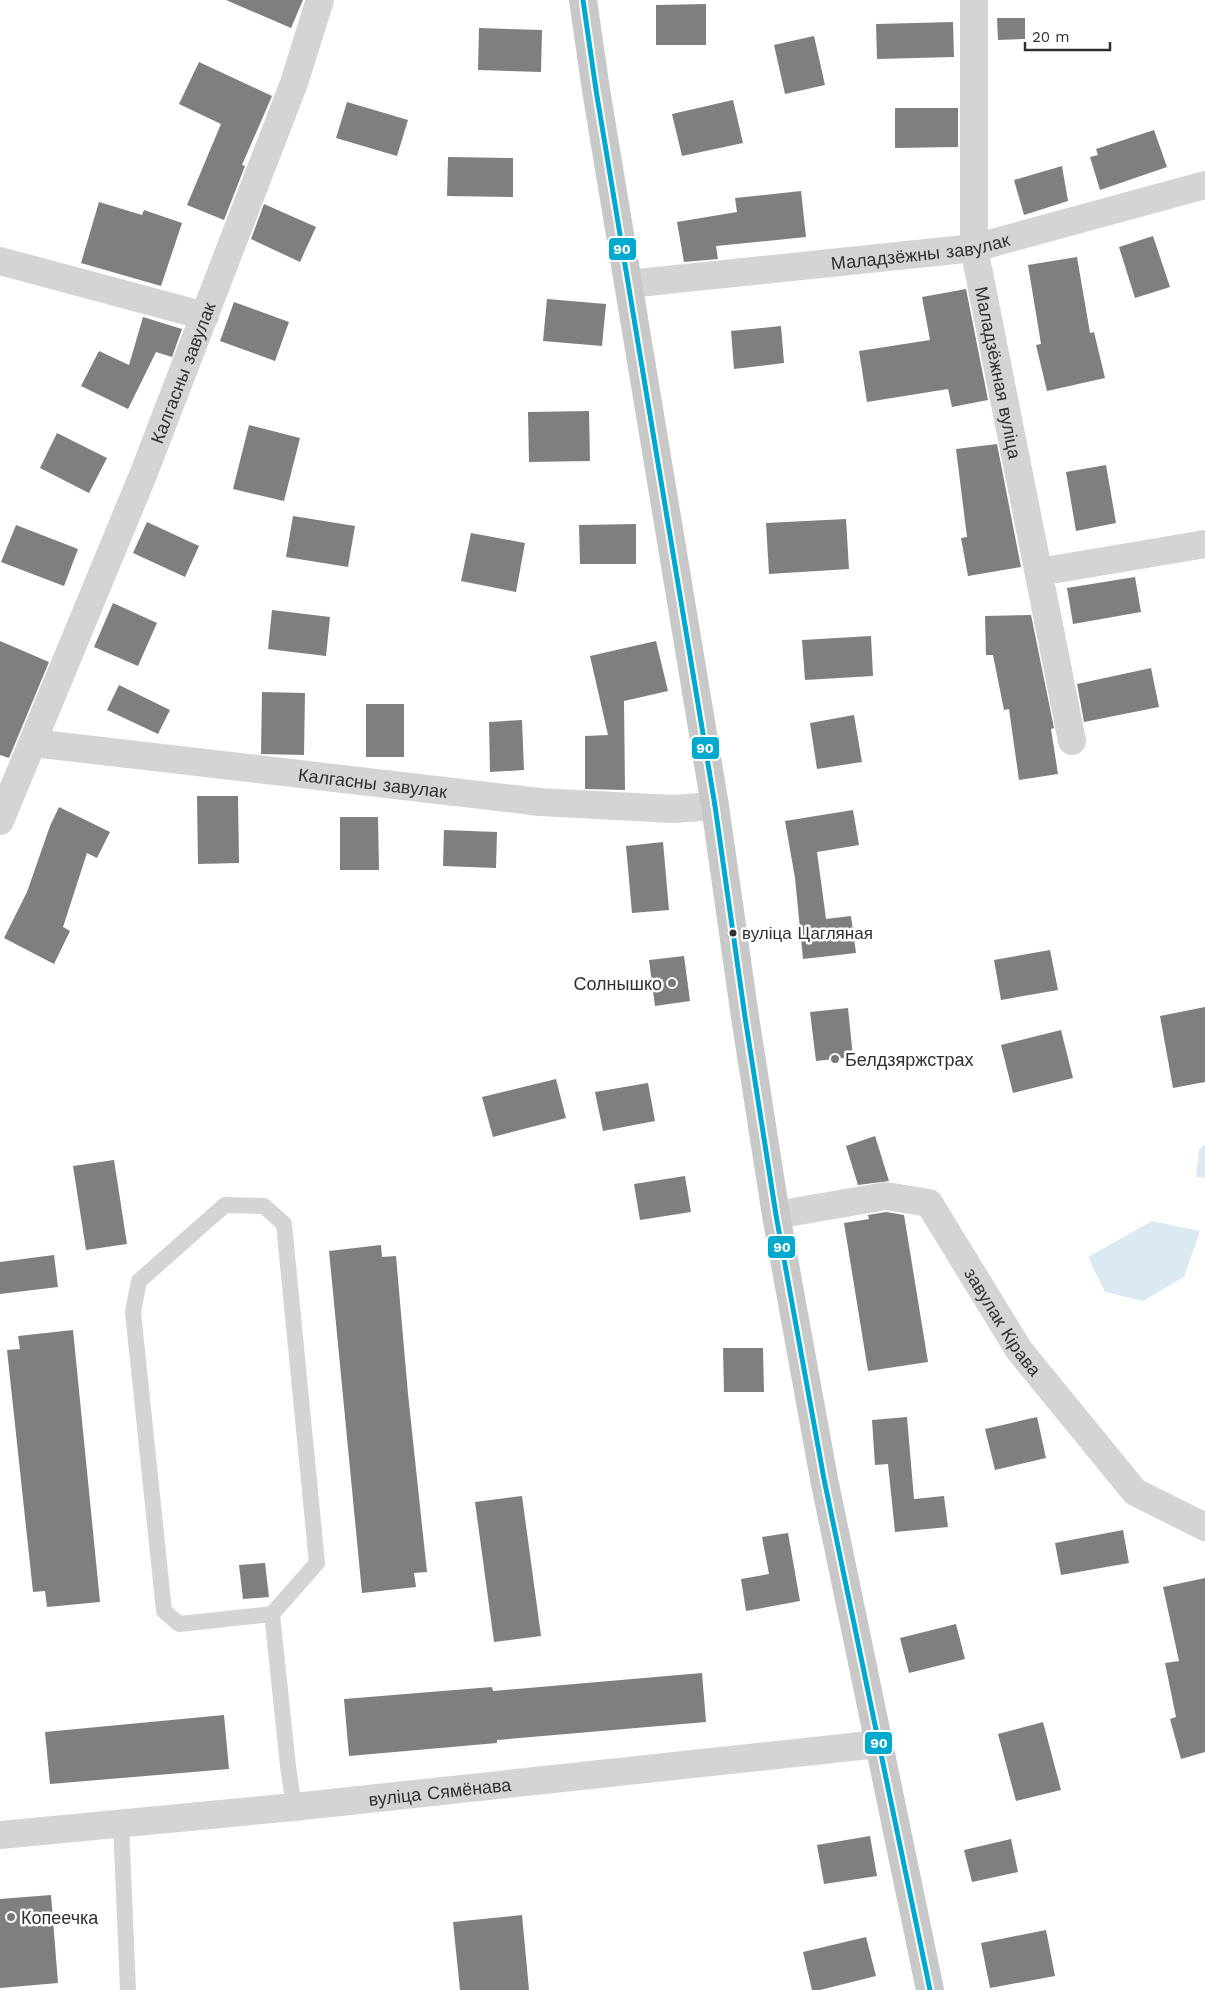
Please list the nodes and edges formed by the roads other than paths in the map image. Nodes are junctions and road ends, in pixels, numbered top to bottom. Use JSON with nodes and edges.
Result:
{"nodes":[{"id":1,"x":320,"y":0,"type":"edge"},
{"id":2,"x":583,"y":0,"type":"edge"},
{"id":3,"x":974,"y":0,"type":"edge"},
{"id":4,"x":1205,"y":185,"type":"edge"},
{"id":5,"x":974,"y":248,"type":"junction"},
{"id":6,"x":0,"y":260,"type":"edge"},
{"id":7,"x":628,"y":284,"type":"junction"},
{"id":8,"x":204,"y":316,"type":"junction"},
{"id":9,"x":1205,"y":544,"type":"edge"},
{"id":10,"x":1039,"y":572,"type":"junction"},
{"id":11,"x":1072,"y":741,"type":"dead end"},
{"id":12,"x":33,"y":742,"type":"junction"},
{"id":13,"x":715,"y":806,"type":"junction"},
{"id":14,"x":0,"y":821,"type":"edge"},
{"id":15,"x":776,"y":1215,"type":"junction"},
{"id":16,"x":1204,"y":1530,"type":"edge"},
{"id":17,"x":272,"y":1614,"type":"junction"},
{"id":18,"x":879,"y":1744,"type":"junction"},
{"id":19,"x":294,"y":1807,"type":"junction"},
{"id":20,"x":121,"y":1824,"type":"junction"},
{"id":21,"x":0,"y":1835,"type":"edge"},
{"id":22,"x":128,"y":1990,"type":"edge"},
{"id":23,"x":930,"y":1990,"type":"edge"}],
"edges":[{"from":1,"to":8,"type":"street","name":"Калгасны завулак"},
{"from":2,"to":7,"type":"main road"},
{"from":3,"to":5,"type":"street","name":"Маладзёжная вуліца"},
{"from":4,"to":5,"type":"street","name":"Маладзёжны завулак"},
{"from":5,"to":7,"type":"street","name":"Маладзёжны завулак"},
{"from":5,"to":10,"type":"street","name":"Маладзёжная вуліца"},
{"from":6,"to":8,"type":"street"},
{"from":7,"to":13,"type":"main road"},
{"from":8,"to":12,"type":"street","name":"Калгасны завулак"},
{"from":9,"to":10,"type":"street"},
{"from":10,"to":11,"type":"street","name":"Маладзёжная вуліца"},
{"from":12,"to":13,"type":"street","name":"Калгасны завулак"},
{"from":12,"to":14,"type":"street","name":"Калгасны завулак"},
{"from":13,"to":15,"type":"main road"},
{"from":15,"to":16,"type":"street","name":"завулак Кірава"},
{"from":15,"to":18,"type":"main road"},
{"from":17,"to":17,"type":"lane"},
{"from":17,"to":19,"type":"lane"},
{"from":18,"to":19,"type":"street","name":"вуліца Сямёнава"},
{"from":18,"to":23,"type":"main road"},
{"from":19,"to":20,"type":"street","name":"вуліца Сямёнава"},
{"from":20,"to":21,"type":"street","name":"вуліца Сямёнава"},
{"from":20,"to":22,"type":"lane"}]}
